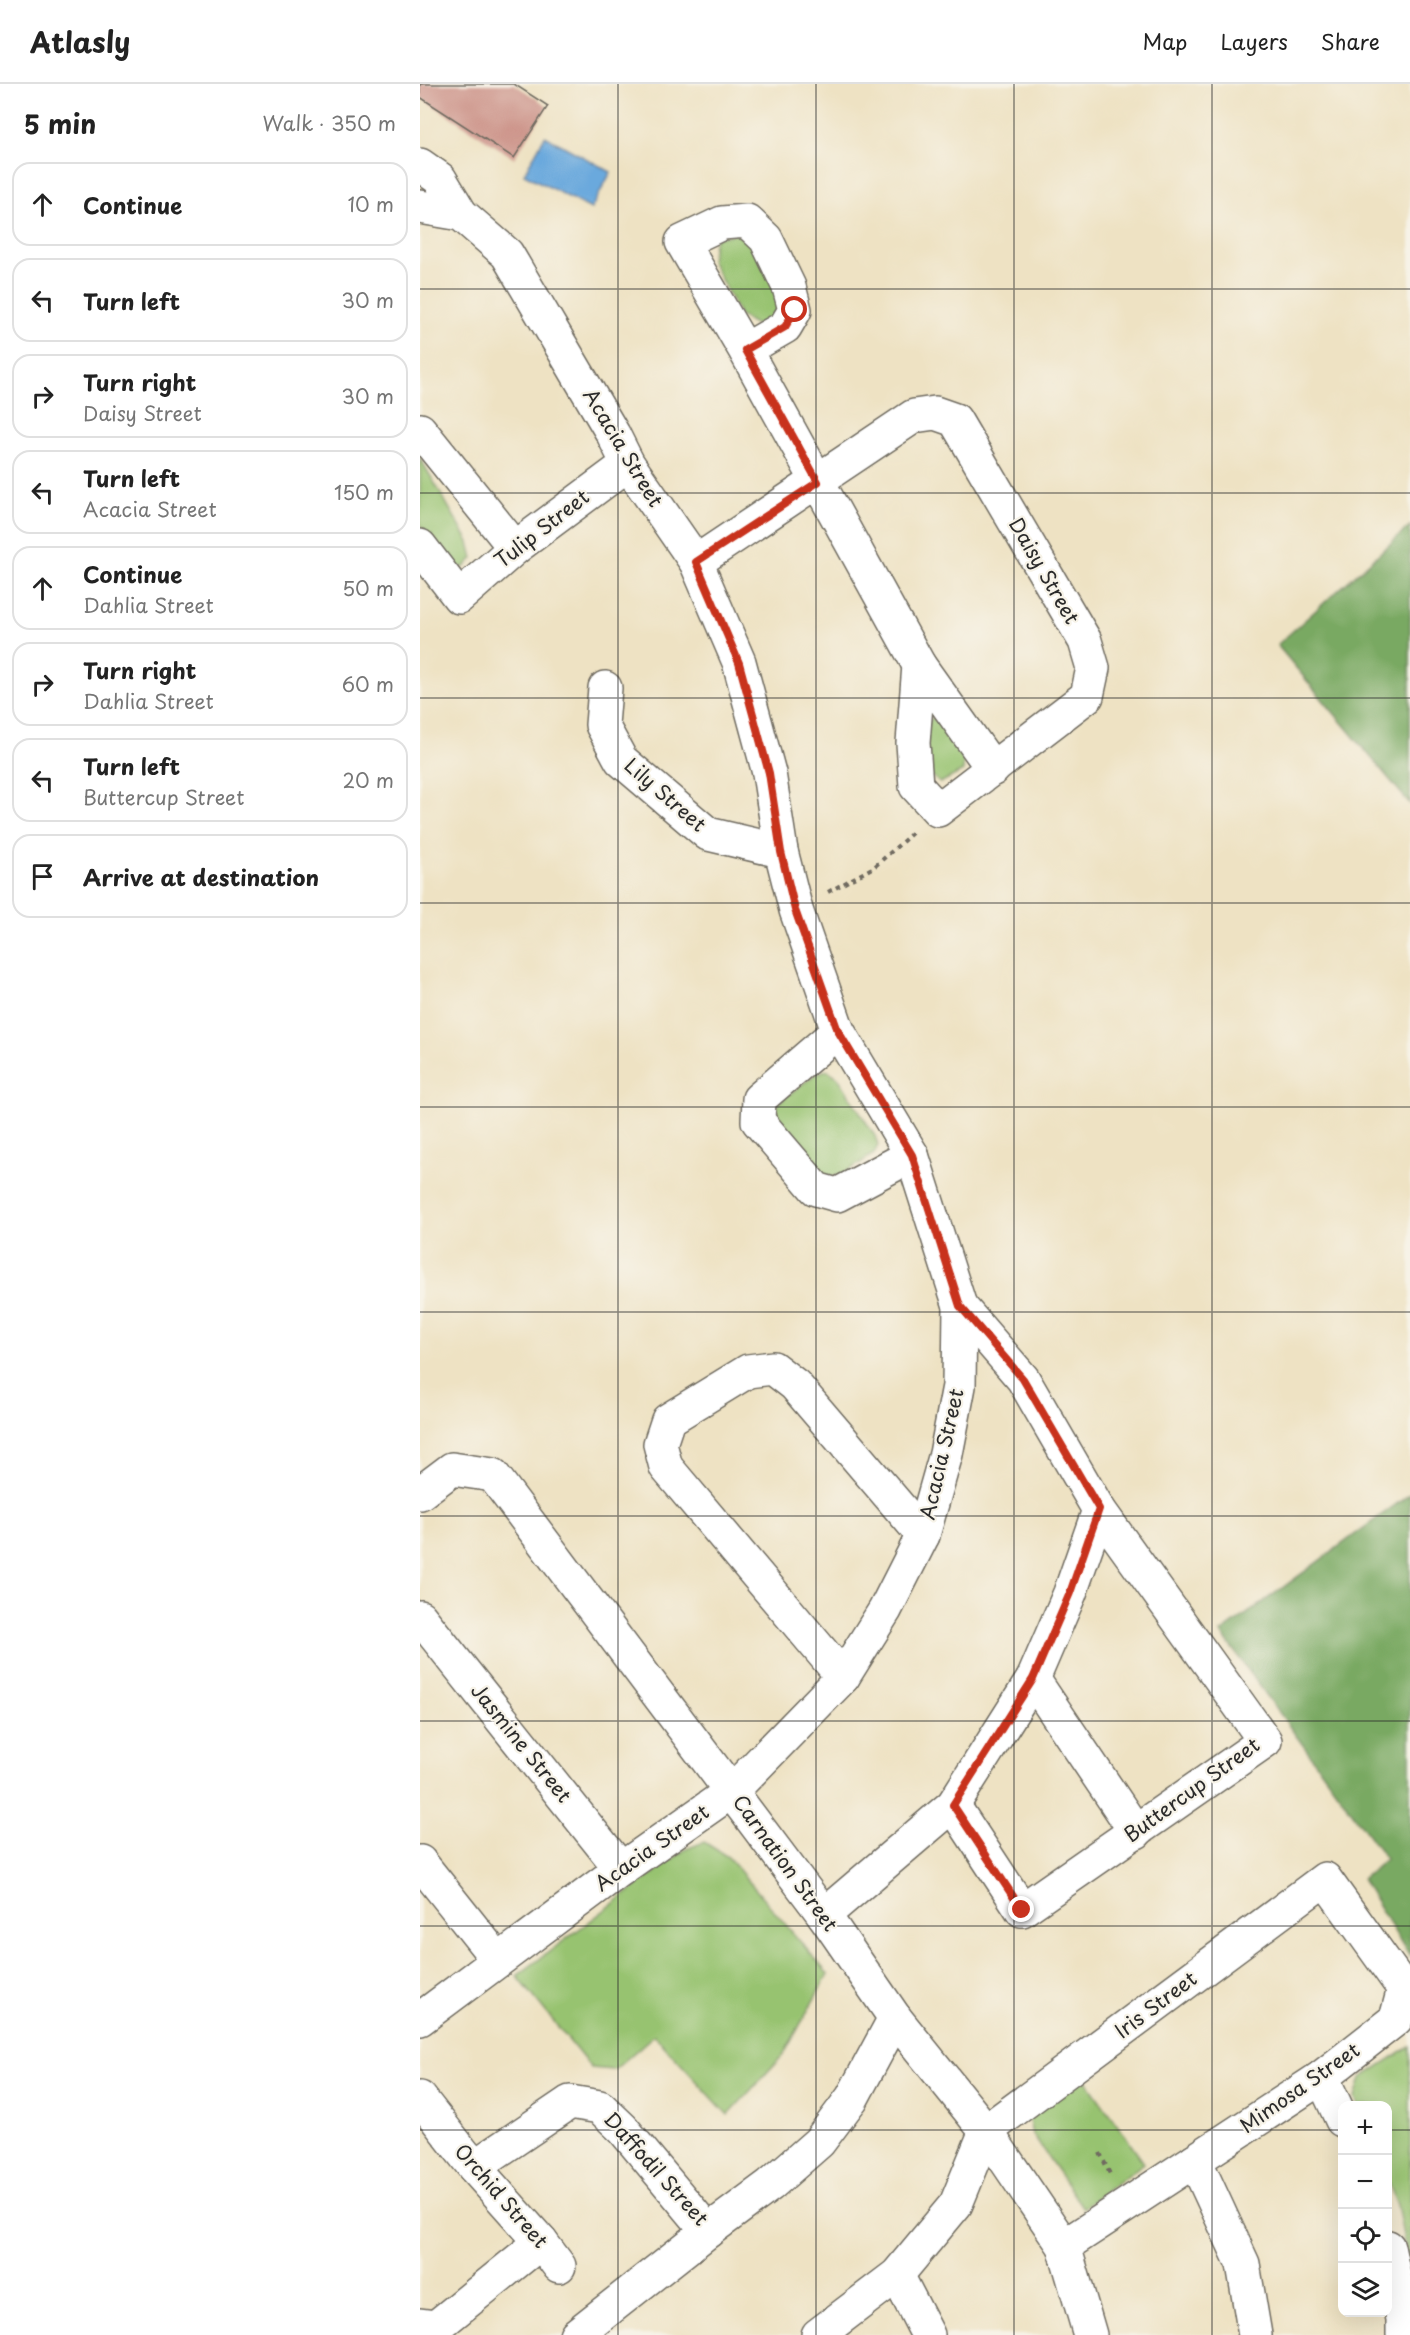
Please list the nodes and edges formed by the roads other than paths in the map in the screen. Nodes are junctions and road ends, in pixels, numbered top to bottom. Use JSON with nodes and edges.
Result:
{"nodes":[{"id":1,"x":420,"y":165,"type":"edge"},
{"id":2,"x":420,"y":207,"type":"edge"},
{"id":3,"x":461,"y":214,"type":"junction"},
{"id":4,"x":745,"y":350,"type":"dead end"},
{"id":5,"x":420,"y":430,"type":"edge"},
{"id":6,"x":628,"y":464,"type":"junction"},
{"id":7,"x":818,"y":482,"type":"junction"},
{"id":8,"x":420,"y":546,"type":"edge"},
{"id":9,"x":515,"y":548,"type":"junction"},
{"id":10,"x":696,"y":562,"type":"junction"},
{"id":11,"x":919,"y":665,"type":"junction"},
{"id":12,"x":605,"y":688,"type":"dead end"},
{"id":13,"x":993,"y":769,"type":"junction"},
{"id":14,"x":781,"y":852,"type":"junction"},
{"id":15,"x":838,"y":1031,"type":"junction"},
{"id":16,"x":912,"y":1155,"type":"junction"},
{"id":17,"x":960,"y":1306,"type":"junction"},
{"id":18,"x":420,"y":1493,"type":"edge"},
{"id":19,"x":1099,"y":1509,"type":"junction"},
{"id":20,"x":923,"y":1535,"type":"junction"},
{"id":21,"x":420,"y":1617,"type":"edge"},
{"id":22,"x":843,"y":1677,"type":"junction"},
{"id":23,"x":1033,"y":1679,"type":"junction"},
{"id":24,"x":732,"y":1791,"type":"junction"},
{"id":25,"x":953,"y":1805,"type":"junction"},
{"id":26,"x":1136,"y":1832,"type":"junction"},
{"id":27,"x":420,"y":1862,"type":"edge"},
{"id":28,"x":621,"y":1869,"type":"junction"},
{"id":29,"x":1325,"y":1879,"type":"joint"},
{"id":30,"x":824,"y":1915,"type":"junction"},
{"id":31,"x":498,"y":1960,"type":"junction"},
{"id":32,"x":895,"y":2018,"type":"junction"},
{"id":33,"x":420,"y":2019,"type":"edge"},
{"id":34,"x":1322,"y":2077,"type":"junction"},
{"id":35,"x":420,"y":2098,"type":"edge"},
{"id":36,"x":1338,"y":2111,"type":"edge"},
{"id":37,"x":986,"y":2131,"type":"junction"},
{"id":38,"x":1195,"y":2160,"type":"junction"},
{"id":39,"x":474,"y":2167,"type":"junction"},
{"id":40,"x":708,"y":2231,"type":"junction"},
{"id":41,"x":1064,"y":2246,"type":"junction"},
{"id":42,"x":1391,"y":2263,"type":"edge"},
{"id":43,"x":897,"y":2276,"type":"junction"},
{"id":44,"x":420,"y":2325,"type":"edge"},
{"id":45,"x":576,"y":2335,"type":"edge"},
{"id":46,"x":818,"y":2335,"type":"edge"},
{"id":47,"x":928,"y":2335,"type":"edge"},
{"id":48,"x":1090,"y":2335,"type":"edge"},
{"id":49,"x":1255,"y":2335,"type":"edge"},
{"id":50,"x":1403,"y":2335,"type":"edge"}],
"edges":[{"from":1,"to":3,"type":"street","name":"Acacia Street"},
{"from":2,"to":3,"type":"street"},
{"from":3,"to":6,"type":"street","name":"Acacia Street"},
{"from":4,"to":7,"type":"street"},
{"from":5,"to":9,"type":"street"},
{"from":6,"to":9,"type":"street","name":"Tulip Street"},
{"from":6,"to":10,"type":"street","name":"Acacia Street"},
{"from":7,"to":10,"type":"street","name":"Daisy Street"},
{"from":7,"to":11,"type":"street"},
{"from":7,"to":13,"type":"street","name":"Daisy Street"},
{"from":8,"to":9,"type":"street","name":"Tulip Street"},
{"from":10,"to":14,"type":"street","name":"Acacia Street"},
{"from":11,"to":13,"type":"street"},
{"from":11,"to":13,"type":"street","name":"Daisy Street"},
{"from":12,"to":14,"type":"street","name":"Lily Street"},
{"from":14,"to":15,"type":"street","name":"Acacia Street"},
{"from":15,"to":16,"type":"street","name":"Acacia Street"},
{"from":15,"to":16,"type":"street"},
{"from":16,"to":17,"type":"street","name":"Acacia Street"},
{"from":17,"to":19,"type":"street"},
{"from":17,"to":20,"type":"street","name":"Acacia Street"},
{"from":18,"to":24,"type":"street","name":"Carnation Street"},
{"from":19,"to":23,"type":"street"},
{"from":19,"to":26,"type":"street","name":"Buttercup Street"},
{"from":20,"to":22,"type":"street","name":"Acacia Street"},
{"from":20,"to":22,"type":"street"},
{"from":21,"to":28,"type":"street","name":"Jasmine Street"},
{"from":22,"to":24,"type":"street","name":"Acacia Street"},
{"from":23,"to":25,"type":"street"},
{"from":23,"to":26,"type":"street"},
{"from":24,"to":28,"type":"street","name":"Acacia Street"},
{"from":24,"to":30,"type":"street","name":"Carnation Street"},
{"from":25,"to":26,"type":"street","name":"Buttercup Street"},
{"from":25,"to":30,"type":"street"},
{"from":27,"to":31,"type":"street"},
{"from":28,"to":31,"type":"street","name":"Acacia Street"},
{"from":29,"to":34,"type":"street","name":"Mimosa Street"},
{"from":29,"to":37,"type":"street","name":"Iris Street"},
{"from":30,"to":32,"type":"street","name":"Carnation Street"},
{"from":31,"to":33,"type":"street","name":"Acacia Street"},
{"from":32,"to":37,"type":"street","name":"Carnation Street"},
{"from":32,"to":40,"type":"street","name":"Daffodil Street"},
{"from":34,"to":36,"type":"street"},
{"from":34,"to":38,"type":"street","name":"Mimosa Street"},
{"from":35,"to":39,"type":"street","name":"Orchid Street"},
{"from":37,"to":41,"type":"street","name":"Carnation Street"},
{"from":37,"to":43,"type":"street"},
{"from":38,"to":41,"type":"street","name":"Mimosa Street"},
{"from":38,"to":49,"type":"street"},
{"from":39,"to":40,"type":"street","name":"Daffodil Street"},
{"from":39,"to":44,"type":"street","name":"Orchid Street"},
{"from":40,"to":45,"type":"street"},
{"from":41,"to":48,"type":"street","name":"Carnation Street"},
{"from":42,"to":50,"type":"street"},
{"from":43,"to":46,"type":"street"},
{"from":43,"to":47,"type":"street"}]}
